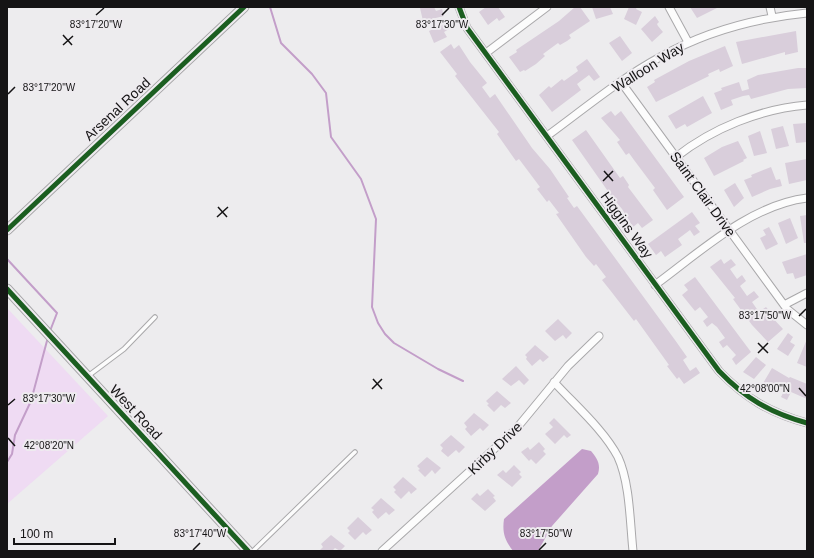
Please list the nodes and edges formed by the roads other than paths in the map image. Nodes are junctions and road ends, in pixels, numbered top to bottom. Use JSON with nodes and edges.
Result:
{"nodes":[{"id":1,"x":244,"y":7,"type":"edge"},
{"id":2,"x":459,"y":7,"type":"edge"},
{"id":3,"x":547,"y":7,"type":"edge"},
{"id":4,"x":670,"y":7,"type":"edge"},
{"id":5,"x":770,"y":7,"type":"edge"},
{"id":6,"x":807,"y":13,"type":"edge"},
{"id":7,"x":772,"y":16,"type":"junction"},
{"id":8,"x":688,"y":42,"type":"junction"},
{"id":9,"x":486,"y":53,"type":"junction"},
{"id":10,"x":621,"y":82,"type":"junction"},
{"id":11,"x":807,"y":105,"type":"edge"},
{"id":12,"x":547,"y":136,"type":"junction"},
{"id":13,"x":676,"y":157,"type":"junction"},
{"id":14,"x":807,"y":198,"type":"edge"},
{"id":15,"x":7,"y":230,"type":"edge"},
{"id":16,"x":730,"y":231,"type":"junction"},
{"id":17,"x":655,"y":285,"type":"junction"},
{"id":18,"x":7,"y":289,"type":"edge"},
{"id":19,"x":807,"y":293,"type":"edge"},
{"id":20,"x":784,"y":305,"type":"junction"},
{"id":21,"x":155,"y":317,"type":"dead end"},
{"id":22,"x":807,"y":325,"type":"edge"},
{"id":23,"x":599,"y":336,"type":"dead end"},
{"id":24,"x":87,"y":376,"type":"junction"},
{"id":25,"x":554,"y":382,"type":"junction"},
{"id":26,"x":807,"y":423,"type":"edge"},
{"id":27,"x":355,"y":452,"type":"dead end"},
{"id":28,"x":248,"y":551,"type":"edge"},
{"id":29,"x":253,"y":551,"type":"edge"},
{"id":30,"x":382,"y":551,"type":"edge"},
{"id":31,"x":633,"y":551,"type":"edge"}],
"edges":[{"from":1,"to":15,"type":"street","name":"Arsenal Road"},
{"from":2,"to":9,"type":"street","name":"Higgins Way"},
{"from":3,"to":9,"type":"street"},
{"from":4,"to":8,"type":"street"},
{"from":5,"to":7,"type":"street"},
{"from":6,"to":7,"type":"street","name":"Walloon Way"},
{"from":7,"to":8,"type":"street","name":"Walloon Way"},
{"from":8,"to":10,"type":"street","name":"Walloon Way"},
{"from":9,"to":12,"type":"street","name":"Higgins Way"},
{"from":10,"to":12,"type":"street","name":"Walloon Way"},
{"from":10,"to":13,"type":"street","name":"Saint Clair Drive"},
{"from":11,"to":13,"type":"street"},
{"from":12,"to":17,"type":"street","name":"Higgins Way"},
{"from":13,"to":16,"type":"street","name":"Saint Clair Drive"},
{"from":14,"to":16,"type":"street"},
{"from":16,"to":17,"type":"street"},
{"from":16,"to":20,"type":"street","name":"Saint Clair Drive"},
{"from":17,"to":26,"type":"street","name":"Higgins Way"},
{"from":18,"to":24,"type":"street","name":"West Road"},
{"from":19,"to":20,"type":"street"},
{"from":20,"to":22,"type":"street","name":"Saint Clair Drive"},
{"from":21,"to":24,"type":"lane"},
{"from":23,"to":25,"type":"street","name":"Kirby Drive"},
{"from":24,"to":28,"type":"street","name":"West Road"},
{"from":25,"to":30,"type":"street","name":"Kirby Drive"},
{"from":25,"to":31,"type":"street"},
{"from":27,"to":29,"type":"lane"}]}
